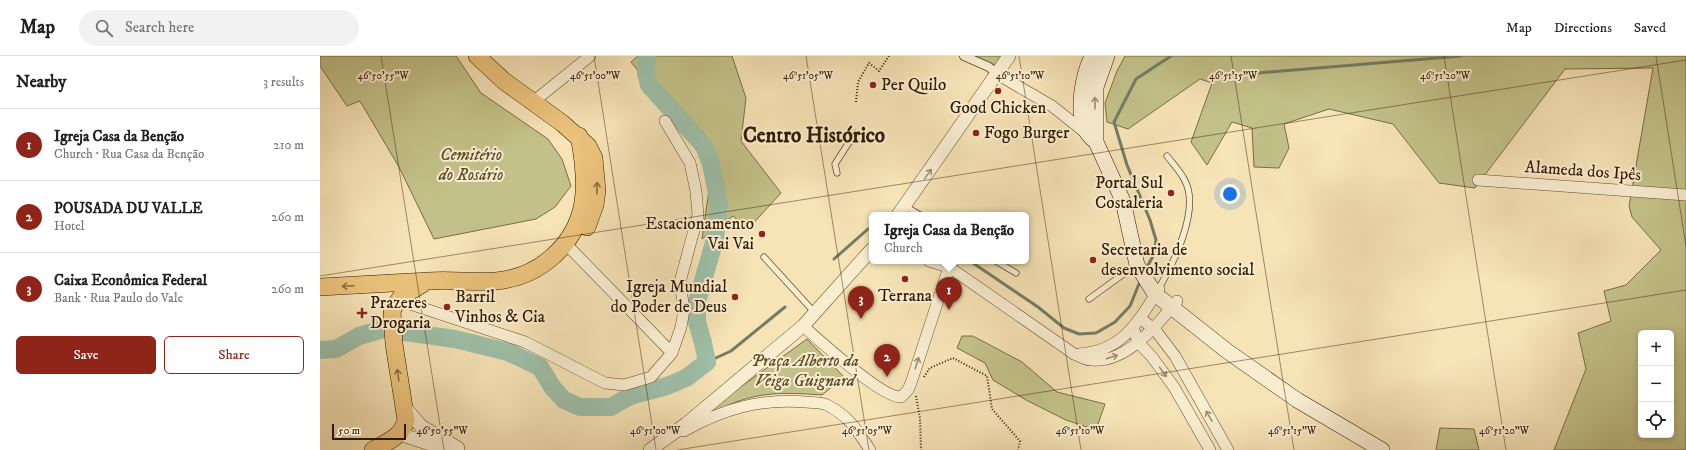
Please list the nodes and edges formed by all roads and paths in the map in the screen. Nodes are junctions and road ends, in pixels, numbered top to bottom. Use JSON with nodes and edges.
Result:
{"nodes":[{"id":1,"x":477,"y":56,"type":"edge"},
{"id":2,"x":590,"y":56,"type":"edge"},
{"id":3,"x":889,"y":56,"type":"edge"},
{"id":4,"x":964,"y":56,"type":"edge"},
{"id":5,"x":1009,"y":56,"type":"edge"},
{"id":6,"x":1092,"y":56,"type":"edge"},
{"id":7,"x":1107,"y":56,"type":"edge"},
{"id":8,"x":997,"y":74,"type":"junction"},
{"id":9,"x":534,"y":102,"type":"junction"},
{"id":10,"x":856,"y":102,"type":"dead end"},
{"id":11,"x":665,"y":121,"type":"dead end"},
{"id":12,"x":854,"y":133,"type":"dead end"},
{"id":13,"x":1092,"y":138,"type":"junction"},
{"id":14,"x":1167,"y":156,"type":"dead end"},
{"id":15,"x":837,"y":173,"type":"dead end"},
{"id":16,"x":1478,"y":180,"type":"dead end"},
{"id":17,"x":1686,"y":195,"type":"edge"},
{"id":18,"x":902,"y":210,"type":"edge"},
{"id":19,"x":566,"y":248,"type":"junction"},
{"id":20,"x":869,"y":253,"type":"edge"},
{"id":21,"x":764,"y":258,"type":"dead end"},
{"id":22,"x":938,"y":264,"type":"edge"},
{"id":23,"x":1001,"y":264,"type":"edge"},
{"id":24,"x":949,"y":268,"type":"junction"},
{"id":25,"x":1016,"y":273,"type":"dead end"},
{"id":26,"x":1148,"y":280,"type":"junction"},
{"id":27,"x":429,"y":281,"type":"junction"},
{"id":28,"x":368,"y":284,"type":"junction"},
{"id":29,"x":320,"y":287,"type":"edge"},
{"id":30,"x":1089,"y":299,"type":"dead end"},
{"id":31,"x":398,"y":300,"type":"junction"},
{"id":32,"x":1174,"y":304,"type":"junction"},
{"id":33,"x":815,"y":313,"type":"junction"},
{"id":34,"x":1140,"y":318,"type":"junction"},
{"id":35,"x":803,"y":326,"type":"junction"},
{"id":36,"x":1133,"y":327,"type":"junction"},
{"id":37,"x":1153,"y":327,"type":"junction"},
{"id":38,"x":1138,"y":342,"type":"junction"},
{"id":39,"x":672,"y":353,"type":"junction"},
{"id":40,"x":1074,"y":354,"type":"junction"},
{"id":41,"x":923,"y":379,"type":"dead end"},
{"id":42,"x":915,"y":389,"type":"dead end"},
{"id":43,"x":403,"y":405,"type":"junction"},
{"id":44,"x":400,"y":434,"type":"junction"},
{"id":45,"x":419,"y":445,"type":"edge"},
{"id":46,"x":655,"y":447,"type":"edge"},
{"id":47,"x":462,"y":449,"type":"edge"},
{"id":48,"x":372,"y":450,"type":"edge"},
{"id":49,"x":870,"y":450,"type":"edge"},
{"id":50,"x":921,"y":450,"type":"edge"},
{"id":51,"x":1018,"y":450,"type":"edge"},
{"id":52,"x":1210,"y":450,"type":"edge"},
{"id":53,"x":1228,"y":450,"type":"edge"},
{"id":54,"x":1382,"y":450,"type":"edge"}],
"edges":[{"from":1,"to":9,"type":"main road"},
{"from":2,"to":9,"type":"street"},
{"from":3,"to":10,"type":"path"},
{"from":4,"to":8,"type":"street"},
{"from":5,"to":8,"type":"street"},
{"from":6,"to":13,"type":"main road"},
{"from":13,"to":7,"type":"main road","one_way":true},
{"from":8,"to":13,"type":"street"},
{"from":18,"to":8,"type":"street","one_way":true},
{"from":9,"to":19,"type":"main road"},
{"from":11,"to":39,"type":"street"},
{"from":12,"to":15,"type":"lane"},
{"from":13,"to":26,"type":"main road"},
{"from":14,"to":26,"type":"lane"},
{"from":16,"to":17,"type":"street","name":"Alameda dos Ipês"},
{"from":19,"to":27,"type":"main road"},
{"from":19,"to":39,"type":"street"},
{"from":20,"to":33,"type":"street"},
{"from":21,"to":33,"type":"lane"},
{"from":22,"to":24,"type":"street"},
{"from":23,"to":25,"type":"lane"},
{"from":35,"to":24,"type":"street","one_way":true},
{"from":24,"to":40,"type":"street"},
{"from":26,"to":30,"type":"lane"},
{"from":26,"to":32,"type":"main road"},
{"from":26,"to":34,"type":"street"},
{"from":27,"to":28,"type":"main road"},
{"from":27,"to":31,"type":"main road"},
{"from":28,"to":29,"type":"main road","one_way":true},
{"from":28,"to":31,"type":"main road"},
{"from":31,"to":39,"type":"street"},
{"from":43,"to":31,"type":"main road","one_way":true},
{"from":32,"to":37,"type":"street"},
{"from":32,"to":54,"type":"main road"},
{"from":33,"to":35,"type":"street"},
{"from":34,"to":36,"type":"street"},
{"from":34,"to":37,"type":"street"},
{"from":35,"to":46,"type":"street"},
{"from":36,"to":38,"type":"street"},
{"from":36,"to":40,"type":"street"},
{"from":37,"to":38,"type":"street"},
{"from":53,"to":37,"type":"street","one_way":true},
{"from":40,"to":38,"type":"street","one_way":true},
{"from":38,"to":52,"type":"street","one_way":true},
{"from":41,"to":51,"type":"path"},
{"from":42,"to":50,"type":"path"},
{"from":43,"to":44,"type":"main road"},
{"from":43,"to":47,"type":"street"},
{"from":44,"to":45,"type":"street"},
{"from":44,"to":48,"type":"main road"},
{"from":45,"to":47,"type":"street"},
{"from":46,"to":49,"type":"street"}]}
